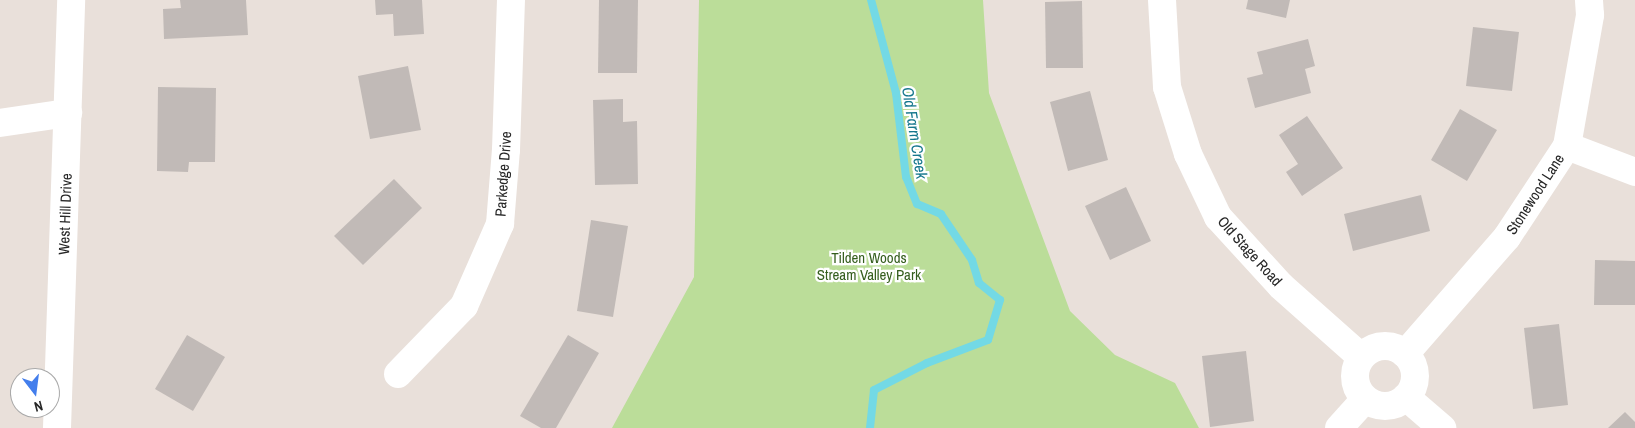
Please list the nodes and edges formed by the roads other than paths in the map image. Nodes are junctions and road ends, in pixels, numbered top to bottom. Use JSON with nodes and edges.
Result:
{"nodes":[{"id":1,"x":70,"y":0,"type":"edge"},
{"id":2,"x":511,"y":0,"type":"edge"},
{"id":3,"x":1162,"y":0,"type":"edge"},
{"id":4,"x":1589,"y":0,"type":"edge"},
{"id":5,"x":68,"y":113,"type":"junction"},
{"id":6,"x":0,"y":123,"type":"edge"},
{"id":7,"x":1567,"y":146,"type":"junction"},
{"id":8,"x":1635,"y":172,"type":"edge"},
{"id":9,"x":1405,"y":354,"type":"junction"},
{"id":10,"x":1361,"y":357,"type":"junction"},
{"id":11,"x":398,"y":374,"type":"dead end"},
{"id":12,"x":1406,"y":397,"type":"junction"},
{"id":13,"x":1365,"y":399,"type":"junction"},
{"id":14,"x":57,"y":428,"type":"edge"},
{"id":15,"x":1339,"y":428,"type":"edge"},
{"id":16,"x":1442,"y":428,"type":"edge"}],
"edges":[{"from":1,"to":5,"type":"street","name":"West Hill Drive"},
{"from":2,"to":11,"type":"street","name":"Parkedge Drive"},
{"from":3,"to":10,"type":"street","name":"Old Stage Road"},
{"from":4,"to":7,"type":"street","name":"Stonewood Lane"},
{"from":5,"to":6,"type":"street"},
{"from":5,"to":14,"type":"street","name":"West Hill Drive"},
{"from":7,"to":8,"type":"street"},
{"from":7,"to":9,"type":"street","name":"Stonewood Lane"},
{"from":9,"to":10,"type":"street"},
{"from":9,"to":12,"type":"street"},
{"from":10,"to":13,"type":"street"},
{"from":12,"to":13,"type":"street"},
{"from":12,"to":16,"type":"street"},
{"from":13,"to":15,"type":"street"}]}
